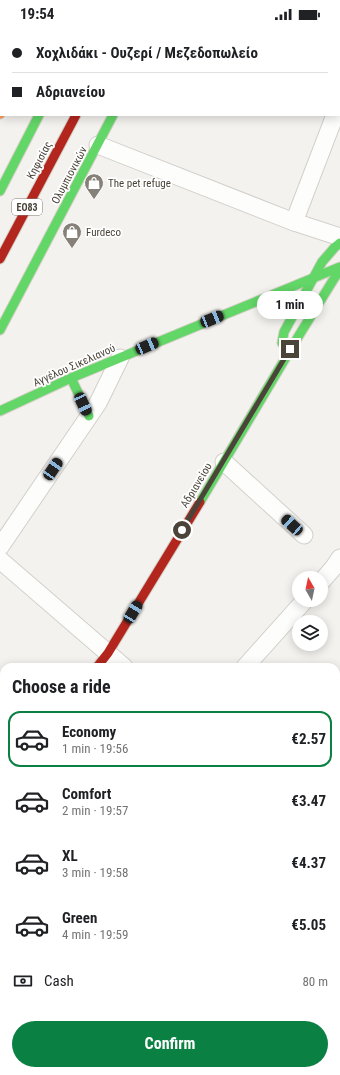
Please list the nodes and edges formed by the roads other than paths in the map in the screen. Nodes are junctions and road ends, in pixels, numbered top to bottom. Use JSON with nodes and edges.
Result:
{"nodes":[{"id":1,"x":38,"y":116,"type":"edge"},
{"id":2,"x":75,"y":116,"type":"edge"},
{"id":3,"x":112,"y":116,"type":"edge"},
{"id":4,"x":335,"y":116,"type":"edge"},
{"id":5,"x":98,"y":145,"type":"junction"},
{"id":6,"x":0,"y":191,"type":"edge"},
{"id":7,"x":294,"y":222,"type":"junction"},
{"id":8,"x":340,"y":238,"type":"edge"},
{"id":9,"x":340,"y":243,"type":"edge"},
{"id":10,"x":0,"y":259,"type":"edge"},
{"id":11,"x":340,"y":268,"type":"edge"},
{"id":12,"x":312,"y":278,"type":"junction"},
{"id":13,"x":250,"y":304,"type":"junction"},
{"id":14,"x":266,"y":305,"type":"dead end"},
{"id":15,"x":280,"y":321,"type":"dead end"},
{"id":16,"x":0,"y":330,"type":"edge"},
{"id":17,"x":284,"y":332,"type":"junction"},
{"id":18,"x":120,"y":358,"type":"junction"},
{"id":19,"x":276,"y":374,"type":"junction"},
{"id":20,"x":71,"y":378,"type":"junction"},
{"id":21,"x":0,"y":411,"type":"edge"},
{"id":22,"x":89,"y":416,"type":"junction"},
{"id":23,"x":224,"y":462,"type":"junction"},
{"id":24,"x":304,"y":535,"type":"dead end"},
{"id":25,"x":0,"y":547,"type":"edge"},
{"id":26,"x":0,"y":560,"type":"edge"},
{"id":27,"x":338,"y":566,"type":"edge"},
{"id":28,"x":328,"y":575,"type":"edge"},
{"id":29,"x":299,"y":607,"type":"edge"},
{"id":30,"x":108,"y":653,"type":"junction"},
{"id":31,"x":100,"y":663,"type":"edge"},
{"id":32,"x":119,"y":663,"type":"edge"},
{"id":33,"x":249,"y":663,"type":"edge"}],
"edges":[{"from":1,"to":6,"type":"street","name":"Κηφισίας","number":"ΕΟ83"},
{"from":2,"to":10,"type":"street","name":"Κηφισίας","number":"ΕΟ83"},
{"from":3,"to":5,"type":"street","name":"Ολυμπιονικών"},
{"from":4,"to":7,"type":"street"},
{"from":5,"to":7,"type":"street"},
{"from":5,"to":16,"type":"street","name":"Ολυμπιονικών"},
{"from":7,"to":8,"type":"street"},
{"from":9,"to":12,"type":"street"},
{"from":11,"to":12,"type":"street","name":"Αγγέλου Σικελιανού"},
{"from":11,"to":19,"type":"street","name":"Αδριανείου"},
{"from":12,"to":13,"type":"street","name":"Αγγέλου Σικελιανού"},
{"from":12,"to":17,"type":"street","name":"Αδριανείου"},
{"from":13,"to":14,"type":"street"},
{"from":13,"to":18,"type":"street","name":"Αγγέλου Σικελιανού"},
{"from":15,"to":17,"type":"street"},
{"from":17,"to":19,"type":"street","name":"Αδριανείου"},
{"from":18,"to":20,"type":"street","name":"Αγγέλου Σικελιανού"},
{"from":18,"to":22,"type":"street"},
{"from":19,"to":23,"type":"street","name":"Αδριανείου"},
{"from":20,"to":21,"type":"street","name":"Αγγέλου Σικελιανού"},
{"from":20,"to":22,"type":"street"},
{"from":22,"to":25,"type":"street"},
{"from":23,"to":24,"type":"street"},
{"from":23,"to":30,"type":"street","name":"Αδριανείου"},
{"from":26,"to":30,"type":"street"},
{"from":27,"to":28,"type":"street"},
{"from":29,"to":33,"type":"street"},
{"from":30,"to":31,"type":"street","name":"Αδριανείου"},
{"from":30,"to":32,"type":"street"}]}
